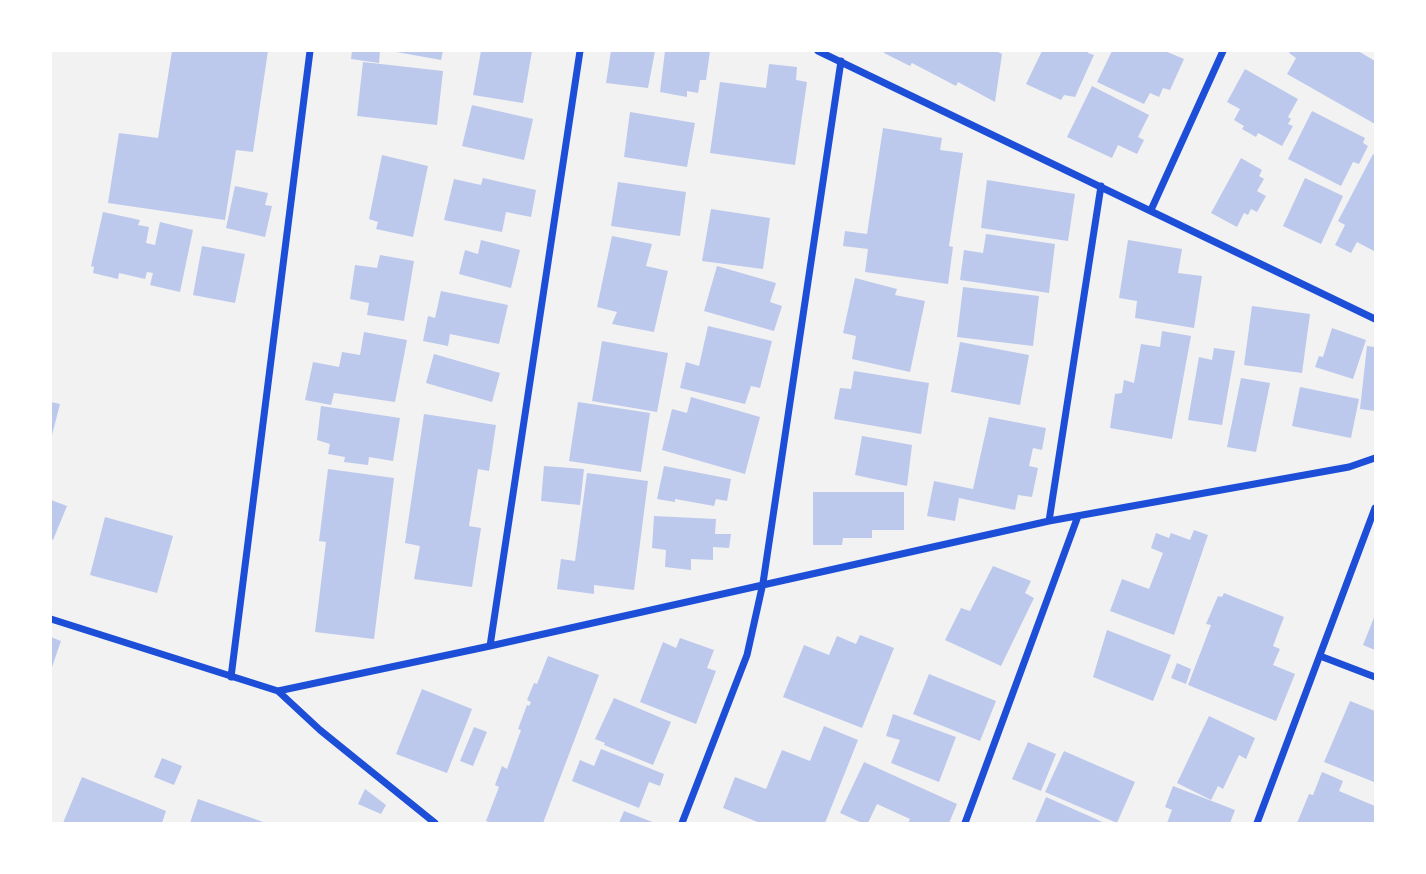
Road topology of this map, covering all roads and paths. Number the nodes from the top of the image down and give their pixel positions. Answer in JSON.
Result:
{"nodes":[{"id":1,"x":310,"y":51,"type":"edge"},
{"id":2,"x":580,"y":51,"type":"edge"},
{"id":3,"x":818,"y":51,"type":"edge"},
{"id":4,"x":1223,"y":51,"type":"edge"},
{"id":5,"x":841,"y":61,"type":"junction"},
{"id":6,"x":1101,"y":186,"type":"junction"},
{"id":7,"x":1151,"y":210,"type":"junction"},
{"id":8,"x":1375,"y":319,"type":"edge"},
{"id":9,"x":1375,"y":458,"type":"edge"},
{"id":10,"x":1375,"y":508,"type":"edge"},
{"id":11,"x":1078,"y":516,"type":"junction"},
{"id":12,"x":1048,"y":521,"type":"junction"},
{"id":13,"x":763,"y":583,"type":"junction"},
{"id":14,"x":51,"y":619,"type":"edge"},
{"id":15,"x":490,"y":646,"type":"junction"},
{"id":16,"x":1320,"y":656,"type":"junction"},
{"id":17,"x":230,"y":677,"type":"junction"},
{"id":18,"x":1375,"y":677,"type":"edge"},
{"id":19,"x":278,"y":691,"type":"junction"},
{"id":20,"x":435,"y":823,"type":"edge"},
{"id":21,"x":682,"y":823,"type":"edge"},
{"id":22,"x":964,"y":823,"type":"edge"},
{"id":23,"x":1257,"y":823,"type":"edge"}],
"edges":[{"from":1,"to":17,"type":"street"},
{"from":2,"to":15,"type":"street"},
{"from":3,"to":5,"type":"street"},
{"from":4,"to":7,"type":"street"},
{"from":5,"to":6,"type":"street"},
{"from":5,"to":13,"type":"street"},
{"from":6,"to":7,"type":"street"},
{"from":6,"to":12,"type":"street"},
{"from":7,"to":8,"type":"street"},
{"from":9,"to":11,"type":"street"},
{"from":10,"to":16,"type":"street"},
{"from":11,"to":12,"type":"street"},
{"from":11,"to":22,"type":"street"},
{"from":12,"to":13,"type":"street"},
{"from":13,"to":15,"type":"street"},
{"from":13,"to":21,"type":"street"},
{"from":14,"to":17,"type":"street"},
{"from":15,"to":19,"type":"street"},
{"from":16,"to":18,"type":"street"},
{"from":16,"to":23,"type":"street"},
{"from":17,"to":19,"type":"street"},
{"from":19,"to":20,"type":"street"}]}
